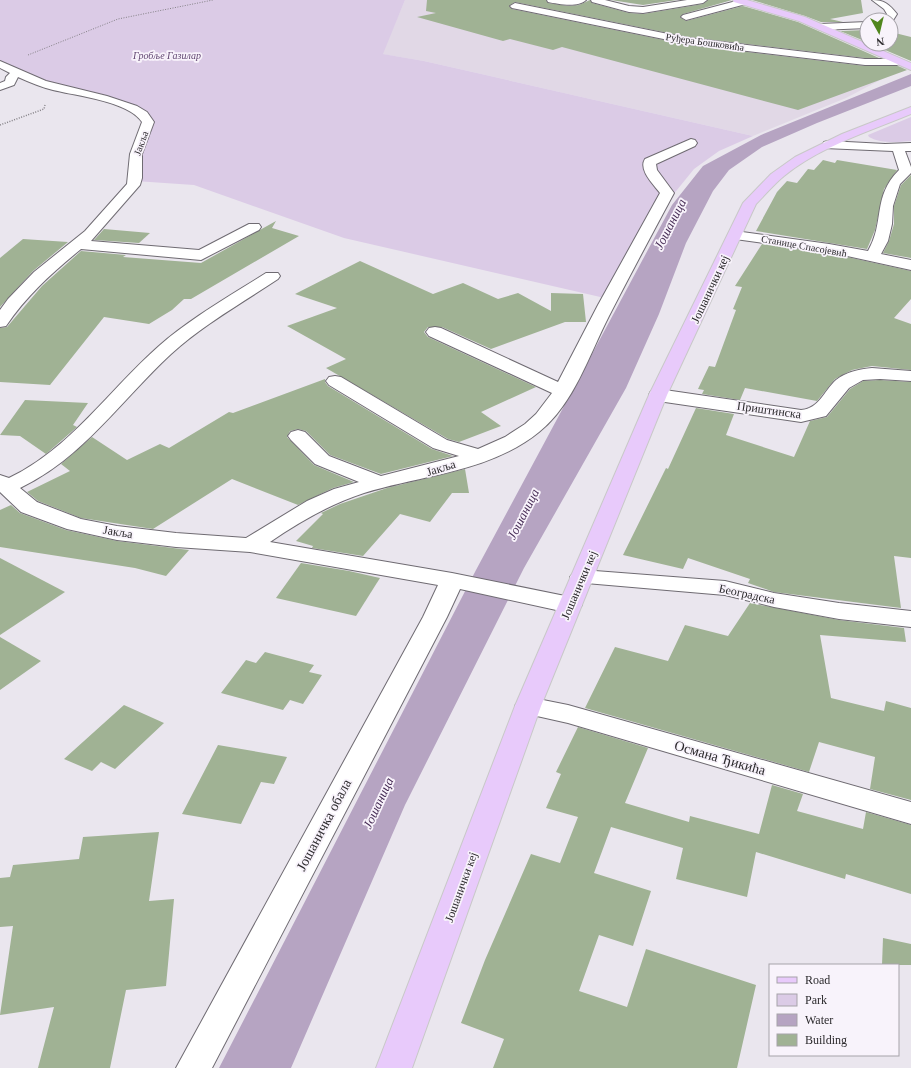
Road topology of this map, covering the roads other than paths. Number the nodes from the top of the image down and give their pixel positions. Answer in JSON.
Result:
{"nodes":[{"id":1,"x":551,"y":0,"type":"edge"},
{"id":2,"x":582,"y":0,"type":"edge"},
{"id":3,"x":595,"y":0,"type":"edge"},
{"id":4,"x":703,"y":0,"type":"edge"},
{"id":5,"x":876,"y":0,"type":"edge"},
{"id":6,"x":740,"y":1,"type":"edge"},
{"id":7,"x":515,"y":6,"type":"dead end"},
{"id":8,"x":891,"y":12,"type":"edge"},
{"id":9,"x":676,"y":20,"type":"dead end"},
{"id":10,"x":859,"y":25,"type":"edge"},
{"id":11,"x":820,"y":27,"type":"junction"},
{"id":12,"x":896,"y":62,"type":"junction"},
{"id":13,"x":0,"y":64,"type":"edge"},
{"id":14,"x":909,"y":66,"type":"edge"},
{"id":15,"x":17,"y":72,"type":"junction"},
{"id":16,"x":4,"y":86,"type":"edge"},
{"id":17,"x":911,"y":110,"type":"edge"},
{"id":18,"x":691,"y":143,"type":"dead end"},
{"id":19,"x":828,"y":145,"type":"junction"},
{"id":20,"x":904,"y":148,"type":"edge"},
{"id":21,"x":909,"y":171,"type":"edge"},
{"id":22,"x":254,"y":227,"type":"dead end"},
{"id":23,"x":735,"y":235,"type":"junction"},
{"id":24,"x":76,"y":244,"type":"junction"},
{"id":25,"x":872,"y":257,"type":"junction"},
{"id":26,"x":911,"y":265,"type":"edge"},
{"id":27,"x":272,"y":276,"type":"dead end"},
{"id":28,"x":0,"y":300,"type":"edge"},
{"id":29,"x":17,"y":300,"type":"junction"},
{"id":30,"x":0,"y":322,"type":"edge"},
{"id":31,"x":435,"y":332,"type":"dead end"},
{"id":32,"x":911,"y":376,"type":"edge"},
{"id":33,"x":335,"y":382,"type":"dead end"},
{"id":34,"x":562,"y":391,"type":"junction"},
{"id":35,"x":658,"y":395,"type":"junction"},
{"id":36,"x":298,"y":436,"type":"dead end"},
{"id":37,"x":479,"y":456,"type":"junction"},
{"id":38,"x":380,"y":483,"type":"junction"},
{"id":39,"x":3,"y":484,"type":"edge"},
{"id":40,"x":250,"y":545,"type":"junction"},
{"id":41,"x":582,"y":576,"type":"junction"},
{"id":42,"x":457,"y":581,"type":"junction"},
{"id":43,"x":570,"y":605,"type":"junction"},
{"id":44,"x":911,"y":619,"type":"edge"},
{"id":45,"x":528,"y":706,"type":"junction"},
{"id":46,"x":911,"y":813,"type":"edge"},
{"id":47,"x":194,"y":1068,"type":"edge"},
{"id":48,"x":394,"y":1068,"type":"edge"}],
"edges":[{"from":1,"to":2,"type":"street"},
{"from":3,"to":4,"type":"street"},
{"from":5,"to":8,"type":"street"},
{"from":6,"to":9,"type":"street","name":"Руђера Бошковића"},
{"from":6,"to":11,"type":"main road","name":"Руђера Бошковића"},
{"from":7,"to":12,"type":"street","name":"Руђера Бошковића"},
{"from":10,"to":11,"type":"street","name":"Руђера Бошковића"},
{"from":11,"to":12,"type":"main road","name":"Руђера Бошковића"},
{"from":12,"to":14,"type":"main road","name":"Руђера Бошковића"},
{"from":13,"to":15,"type":"street"},
{"from":15,"to":16,"type":"street"},
{"from":15,"to":24,"type":"street","name":"Јакља"},
{"from":17,"to":19,"type":"main road","name":"Јошанички кеј"},
{"from":18,"to":34,"type":"street","name":"Јакља"},
{"from":19,"to":20,"type":"street"},
{"from":19,"to":23,"type":"main road","name":"Јошанички кеј"},
{"from":20,"to":21,"type":"street"},
{"from":21,"to":25,"type":"street"},
{"from":22,"to":24,"type":"street"},
{"from":23,"to":25,"type":"street","name":"Станице Спасојевић"},
{"from":23,"to":35,"type":"main road","name":"Јошанички кеј"},
{"from":24,"to":29,"type":"street","name":"Јакља"},
{"from":25,"to":26,"type":"street","name":"Станице Спасојевић"},
{"from":27,"to":39,"type":"street"},
{"from":28,"to":29,"type":"street"},
{"from":29,"to":30,"type":"street","name":"Јакља"},
{"from":31,"to":34,"type":"street"},
{"from":32,"to":35,"type":"street","name":"Приштинска"},
{"from":33,"to":37,"type":"street","name":"Јакља"},
{"from":34,"to":37,"type":"street","name":"Јакља"},
{"from":35,"to":41,"type":"main road","name":"Јошанички кеј"},
{"from":36,"to":38,"type":"street"},
{"from":37,"to":38,"type":"street","name":"Јакља"},
{"from":38,"to":40,"type":"street","name":"Јакља"},
{"from":39,"to":40,"type":"street","name":"Јакља"},
{"from":40,"to":42,"type":"street","name":"Јакља"},
{"from":41,"to":43,"type":"main road","name":"Јошанички кеј"},
{"from":41,"to":44,"type":"street","name":"Београдска"},
{"from":42,"to":43,"type":"street","name":"Јакља"},
{"from":42,"to":47,"type":"street","name":"Јошаничка обала"},
{"from":43,"to":45,"type":"main road","name":"Јошанички кеј"},
{"from":45,"to":46,"type":"street","name":"Османа Ђикића"},
{"from":45,"to":48,"type":"main road","name":"Јошанички кеј"}]}
